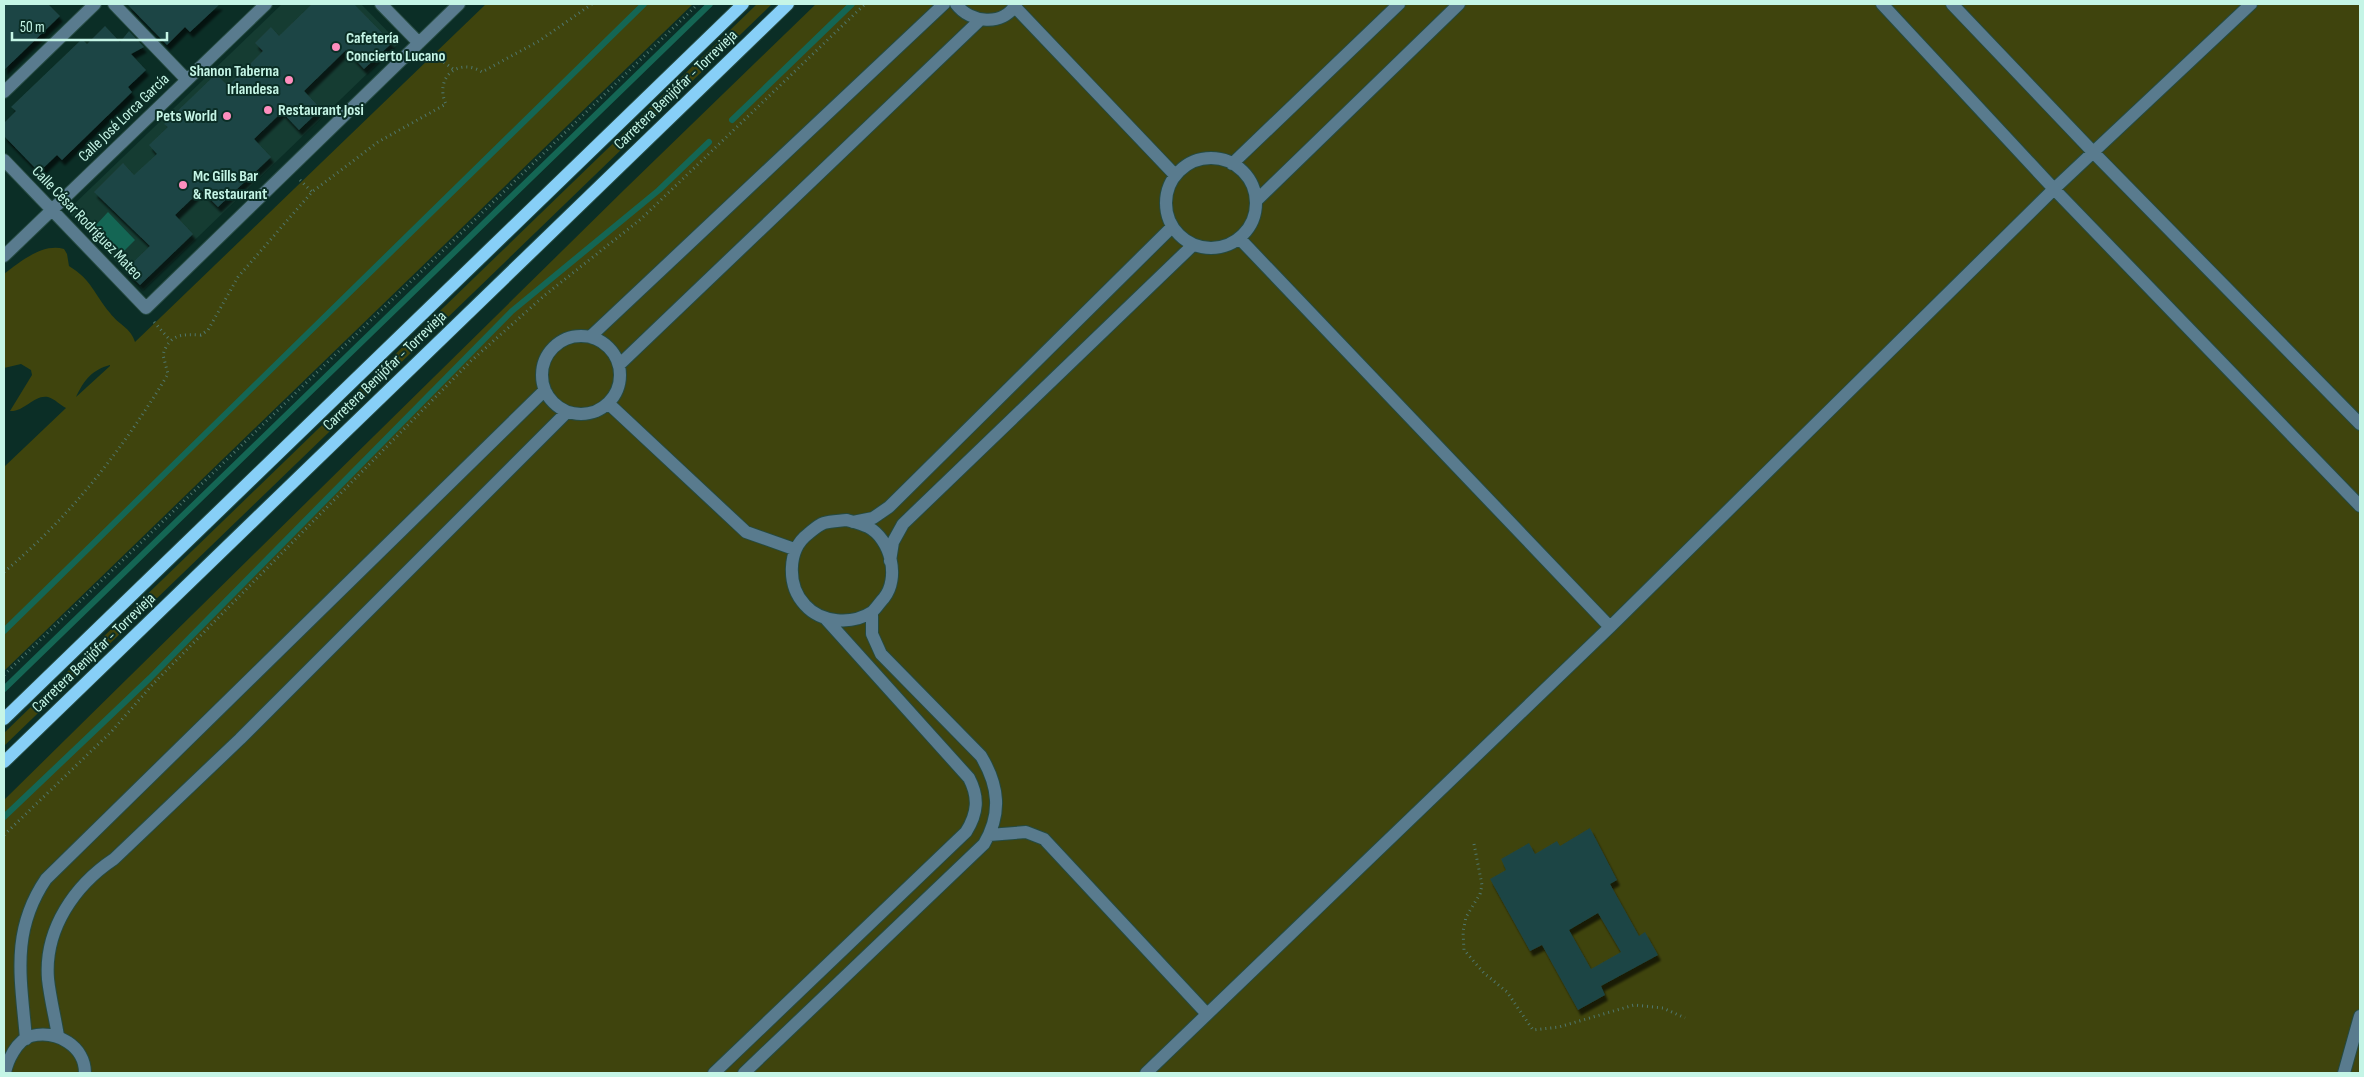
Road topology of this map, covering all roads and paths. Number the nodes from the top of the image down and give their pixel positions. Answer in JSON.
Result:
{"nodes":[{"id":1,"x":95,"y":4,"type":"edge"},
{"id":2,"x":114,"y":4,"type":"edge"},
{"id":3,"x":266,"y":4,"type":"edge"},
{"id":4,"x":381,"y":4,"type":"edge"},
{"id":5,"x":460,"y":4,"type":"edge"},
{"id":6,"x":592,"y":4,"type":"edge"},
{"id":7,"x":698,"y":4,"type":"edge"},
{"id":8,"x":742,"y":4,"type":"edge"},
{"id":9,"x":788,"y":4,"type":"edge"},
{"id":10,"x":865,"y":4,"type":"edge"},
{"id":11,"x":944,"y":4,"type":"edge"},
{"id":12,"x":956,"y":4,"type":"edge"},
{"id":13,"x":1399,"y":4,"type":"edge"},
{"id":14,"x":1459,"y":4,"type":"edge"},
{"id":15,"x":1882,"y":4,"type":"edge"},
{"id":16,"x":1952,"y":4,"type":"edge"},
{"id":17,"x":2251,"y":4,"type":"edge"},
{"id":18,"x":1015,"y":5,"type":"edge"},
{"id":19,"x":980,"y":20,"type":"junction"},
{"id":20,"x":419,"y":43,"type":"junction"},
{"id":21,"x":453,"y":69,"type":"junction"},
{"id":22,"x":187,"y":80,"type":"junction"},
{"id":23,"x":4,"y":92,"type":"edge"},
{"id":24,"x":2093,"y":152,"type":"junction"},
{"id":25,"x":4,"y":160,"type":"edge"},
{"id":26,"x":1232,"y":164,"type":"junction"},
{"id":27,"x":1175,"y":175,"type":"junction"},
{"id":28,"x":2054,"y":189,"type":"junction"},
{"id":29,"x":1256,"y":201,"type":"junction"},
{"id":30,"x":52,"y":210,"type":"junction"},
{"id":31,"x":1172,"y":227,"type":"junction"},
{"id":32,"x":1239,"y":238,"type":"junction"},
{"id":33,"x":1193,"y":245,"type":"junction"},
{"id":34,"x":4,"y":256,"type":"edge"},
{"id":35,"x":146,"y":308,"type":"junction"},
{"id":36,"x":590,"y":336,"type":"junction"},
{"id":37,"x":170,"y":340,"type":"junction"},
{"id":38,"x":620,"y":365,"type":"junction"},
{"id":39,"x":545,"y":390,"type":"junction"},
{"id":40,"x":609,"y":404,"type":"junction"},
{"id":41,"x":567,"y":412,"type":"junction"},
{"id":42,"x":2360,"y":424,"type":"edge"},
{"id":43,"x":2360,"y":506,"type":"edge"},
{"id":44,"x":853,"y":522,"type":"junction"},
{"id":45,"x":794,"y":548,"type":"junction"},
{"id":46,"x":890,"y":561,"type":"junction"},
{"id":47,"x":4,"y":572,"type":"edge"},
{"id":48,"x":872,"y":612,"type":"junction"},
{"id":49,"x":825,"y":618,"type":"junction"},
{"id":50,"x":1610,"y":627,"type":"junction"},
{"id":51,"x":4,"y":675,"type":"edge"},
{"id":52,"x":4,"y":720,"type":"edge"},
{"id":53,"x":4,"y":762,"type":"edge"},
{"id":54,"x":4,"y":835,"type":"edge"},
{"id":55,"x":989,"y":835,"type":"junction"},
{"id":56,"x":1474,"y":844,"type":"dead end"},
{"id":57,"x":1208,"y":1014,"type":"junction"},
{"id":58,"x":2360,"y":1016,"type":"edge"},
{"id":59,"x":1685,"y":1018,"type":"dead end"},
{"id":60,"x":58,"y":1036,"type":"junction"},
{"id":61,"x":26,"y":1039,"type":"junction"},
{"id":62,"x":5,"y":1073,"type":"edge"},
{"id":63,"x":85,"y":1073,"type":"edge"},
{"id":64,"x":714,"y":1073,"type":"edge"},
{"id":65,"x":744,"y":1073,"type":"edge"},
{"id":66,"x":1146,"y":1073,"type":"edge"},
{"id":67,"x":2344,"y":1073,"type":"edge"}],
"edges":[{"from":1,"to":23,"type":"street"},
{"from":2,"to":22,"type":"street"},
{"from":3,"to":22,"type":"street","name":"Calle José Lorca García"},
{"from":4,"to":20,"type":"street"},
{"from":5,"to":20,"type":"street"},
{"from":6,"to":21,"type":"path"},
{"from":7,"to":51,"type":"path"},
{"from":8,"to":52,"type":"main road","name":"Carretera Benijófar - Torrevieja"},
{"from":9,"to":53,"type":"main road","name":"Carretera Benijófar - Torrevieja"},
{"from":10,"to":54,"type":"path"},
{"from":11,"to":36,"type":"street"},
{"from":12,"to":19,"type":"street"},
{"from":13,"to":26,"type":"street"},
{"from":14,"to":29,"type":"street"},
{"from":15,"to":28,"type":"street"},
{"from":16,"to":24,"type":"street"},
{"from":17,"to":24,"type":"street"},
{"from":18,"to":19,"type":"street"},
{"from":18,"to":27,"type":"street"},
{"from":19,"to":38,"type":"street"},
{"from":20,"to":21,"type":"path"},
{"from":20,"to":35,"type":"street"},
{"from":21,"to":37,"type":"path"},
{"from":22,"to":30,"type":"street","name":"Calle José Lorca García"},
{"from":24,"to":28,"type":"street"},
{"from":24,"to":42,"type":"street"},
{"from":25,"to":30,"type":"street","name":"Calle César Rodríguez Mateo"},
{"from":26,"to":27,"type":"street"},
{"from":26,"to":29,"type":"street"},
{"from":27,"to":31,"type":"street"},
{"from":28,"to":43,"type":"street"},
{"from":28,"to":50,"type":"street"},
{"from":29,"to":32,"type":"street"},
{"from":30,"to":34,"type":"street","name":"Calle José Lorca García"},
{"from":30,"to":35,"type":"street","name":"Calle César Rodríguez Mateo"},
{"from":31,"to":33,"type":"street"},
{"from":31,"to":44,"type":"street"},
{"from":32,"to":33,"type":"street"},
{"from":32,"to":50,"type":"street"},
{"from":33,"to":46,"type":"street"},
{"from":35,"to":37,"type":"path"},
{"from":36,"to":38,"type":"street"},
{"from":36,"to":39,"type":"street"},
{"from":37,"to":47,"type":"path"},
{"from":38,"to":40,"type":"street"},
{"from":39,"to":41,"type":"street"},
{"from":39,"to":61,"type":"street"},
{"from":40,"to":41,"type":"street"},
{"from":40,"to":45,"type":"street"},
{"from":41,"to":60,"type":"street"},
{"from":44,"to":45,"type":"street"},
{"from":44,"to":46,"type":"street"},
{"from":45,"to":49,"type":"street"},
{"from":46,"to":48,"type":"street"},
{"from":48,"to":49,"type":"street"},
{"from":48,"to":55,"type":"street"},
{"from":49,"to":64,"type":"street"},
{"from":50,"to":57,"type":"street"},
{"from":55,"to":57,"type":"street"},
{"from":55,"to":65,"type":"street"},
{"from":56,"to":59,"type":"path"},
{"from":57,"to":66,"type":"street"},
{"from":58,"to":67,"type":"street"},
{"from":60,"to":61,"type":"street"},
{"from":60,"to":63,"type":"street"},
{"from":61,"to":62,"type":"street"}]}
